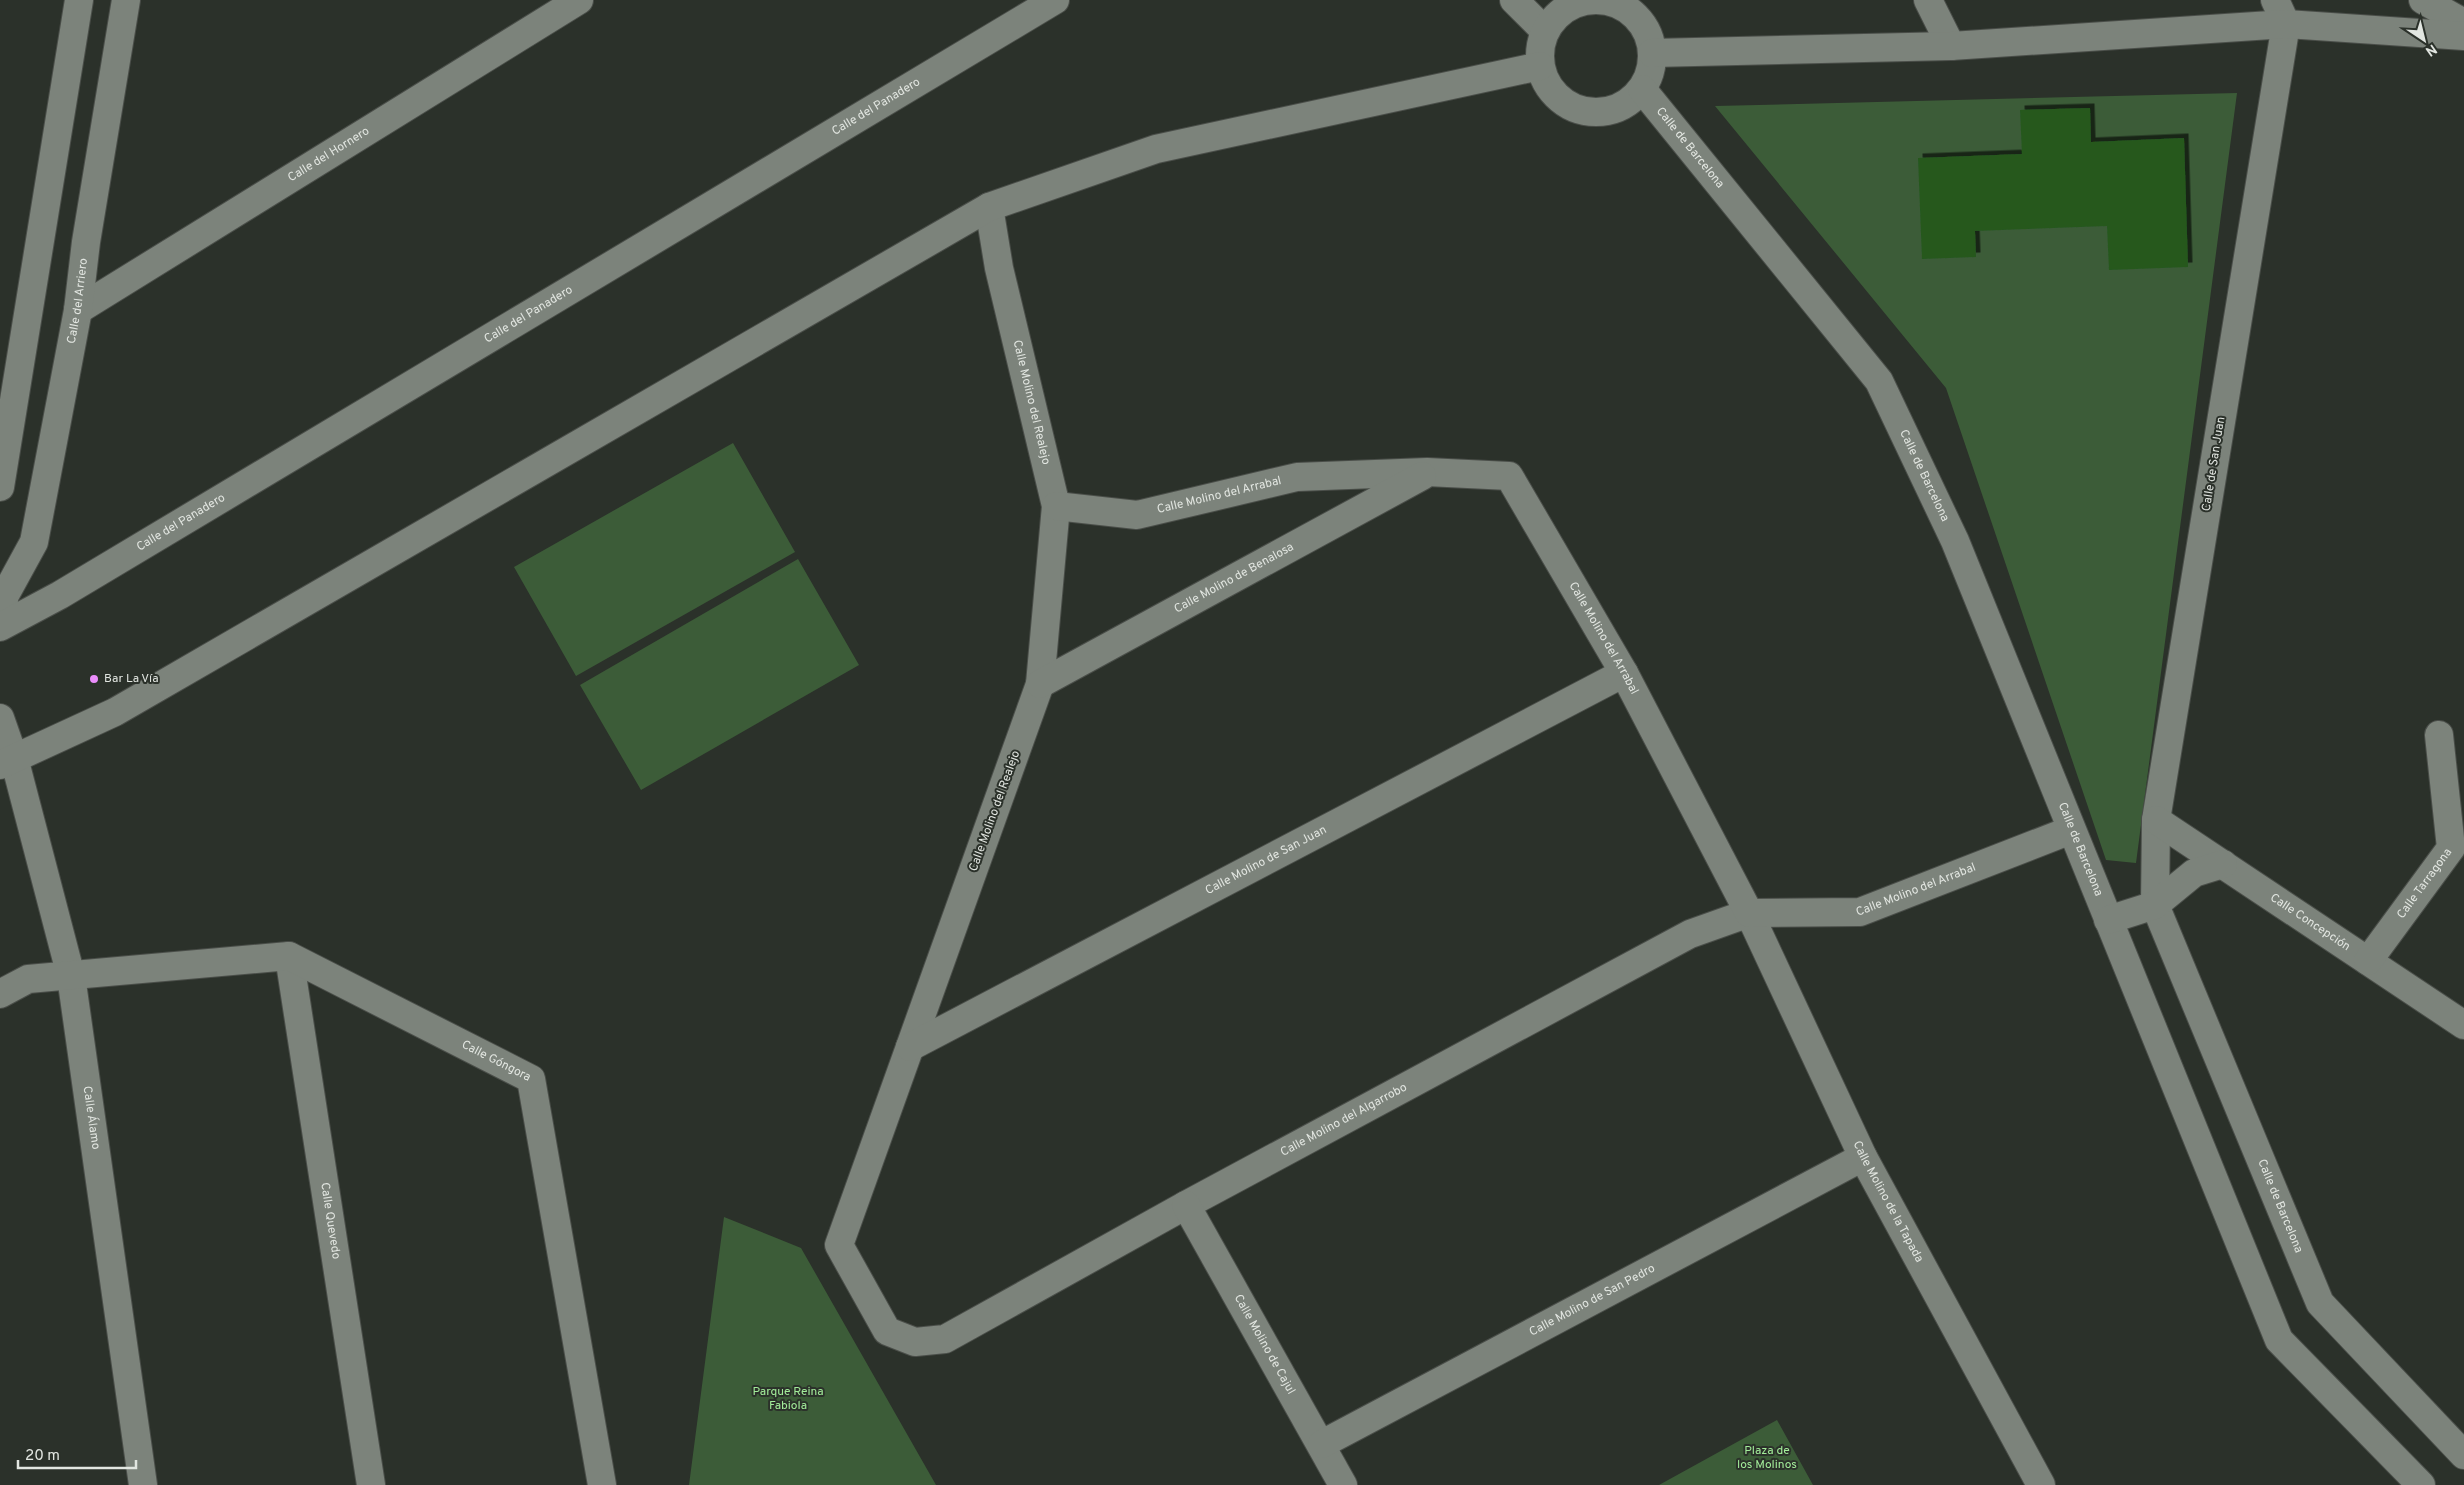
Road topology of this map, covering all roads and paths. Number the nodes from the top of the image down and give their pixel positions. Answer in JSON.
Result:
{"nodes":[{"id":1,"x":79,"y":0,"type":"edge"},
{"id":2,"x":579,"y":0,"type":"edge"},
{"id":3,"x":1055,"y":0,"type":"edge"},
{"id":4,"x":1514,"y":0,"type":"edge"},
{"id":5,"x":1928,"y":0,"type":"edge"},
{"id":6,"x":2423,"y":0,"type":"edge"},
{"id":7,"x":128,"y":2,"type":"edge"},
{"id":8,"x":1579,"y":2,"type":"edge"},
{"id":9,"x":2280,"y":12,"type":"edge"},
{"id":10,"x":2464,"y":23,"type":"edge"},
{"id":11,"x":1545,"y":31,"type":"junction"},
{"id":12,"x":2464,"y":36,"type":"edge"},
{"id":13,"x":1951,"y":46,"type":"junction"},
{"id":14,"x":1652,"y":53,"type":"junction"},
{"id":15,"x":1540,"y":66,"type":"junction"},
{"id":16,"x":1642,"y":89,"type":"junction"},
{"id":17,"x":989,"y":207,"type":"junction"},
{"id":18,"x":78,"y":310,"type":"junction"},
{"id":19,"x":1427,"y":472,"type":"junction"},
{"id":20,"x":0,"y":487,"type":"edge"},
{"id":21,"x":1056,"y":506,"type":"junction"},
{"id":22,"x":2,"y":595,"type":"edge"},
{"id":23,"x":0,"y":627,"type":"edge"},
{"id":24,"x":1624,"y":673,"type":"junction"},
{"id":25,"x":1040,"y":684,"type":"junction"},
{"id":26,"x":0,"y":718,"type":"edge"},
{"id":27,"x":2439,"y":735,"type":"dead end"},
{"id":28,"x":7,"y":762,"type":"edge"},
{"id":29,"x":2156,"y":820,"type":"junction"},
{"id":30,"x":2071,"y":830,"type":"junction"},
{"id":31,"x":2223,"y":864,"type":"junction"},
{"id":32,"x":2155,"y":905,"type":"junction"},
{"id":33,"x":1750,"y":913,"type":"junction"},
{"id":34,"x":2108,"y":920,"type":"junction"},
{"id":35,"x":289,"y":956,"type":"junction"},
{"id":36,"x":2368,"y":961,"type":"junction"},
{"id":37,"x":71,"y":976,"type":"junction"},
{"id":38,"x":0,"y":994,"type":"edge"},
{"id":39,"x":2464,"y":1025,"type":"edge"},
{"id":40,"x":910,"y":1047,"type":"junction"},
{"id":41,"x":1863,"y":1157,"type":"junction"},
{"id":42,"x":1186,"y":1205,"type":"junction"},
{"id":43,"x":945,"y":1339,"type":"joint"},
{"id":44,"x":1322,"y":1444,"type":"junction"},
{"id":45,"x":2464,"y":1456,"type":"edge"},
{"id":46,"x":143,"y":1485,"type":"edge"},
{"id":47,"x":370,"y":1485,"type":"edge"},
{"id":48,"x":602,"y":1485,"type":"edge"},
{"id":49,"x":1343,"y":1485,"type":"edge"},
{"id":50,"x":2041,"y":1485,"type":"edge"},
{"id":51,"x":2422,"y":1485,"type":"edge"}],
"edges":[{"from":1,"to":20,"type":"street"},
{"from":2,"to":18,"type":"street","name":"Calle del Hornero"},
{"from":3,"to":23,"type":"street","name":"Calle del Panadero"},
{"from":4,"to":11,"type":"street"},
{"from":5,"to":13,"type":"street"},
{"from":6,"to":10,"type":"street"},
{"from":7,"to":18,"type":"street","name":"Calle del Arriero"},
{"from":8,"to":11,"type":"street"},
{"from":8,"to":14,"type":"street"},
{"from":9,"to":12,"type":"street"},
{"from":9,"to":13,"type":"street"},
{"from":9,"to":29,"type":"street","name":"Calle de San Juan"},
{"from":11,"to":15,"type":"street"},
{"from":13,"to":14,"type":"street"},
{"from":14,"to":16,"type":"street"},
{"from":15,"to":16,"type":"street"},
{"from":15,"to":17,"type":"street"},
{"from":16,"to":30,"type":"street","name":"Calle de Barcelona"},
{"from":17,"to":21,"type":"street","name":"Calle Molino del Realejo"},
{"from":17,"to":28,"type":"street"},
{"from":18,"to":22,"type":"street","name":"Calle del Arriero"},
{"from":19,"to":21,"type":"street","name":"Calle Molino del Arrabal"},
{"from":19,"to":24,"type":"street","name":"Calle Molino del Arrabal"},
{"from":19,"to":25,"type":"street","name":"Calle Molino de Benalosa"},
{"from":21,"to":25,"type":"street","name":"Calle Molino del Realejo"},
{"from":24,"to":33,"type":"street","name":"Calle Molino del Arrabal"},
{"from":24,"to":40,"type":"street","name":"Calle Molino de San Juan"},
{"from":25,"to":40,"type":"street","name":"Calle Molino del Realejo"},
{"from":26,"to":28,"type":"street"},
{"from":27,"to":36,"type":"street","name":"Calle Tarragona"},
{"from":28,"to":37,"type":"street","name":"Calle Álamo"},
{"from":29,"to":31,"type":"street","name":"Calle Concepción"},
{"from":29,"to":32,"type":"street","name":"Calle de San Juan"},
{"from":30,"to":33,"type":"street","name":"Calle Molino del Arrabal"},
{"from":30,"to":34,"type":"street","name":"Calle de Barcelona"},
{"from":31,"to":32,"type":"street"},
{"from":31,"to":36,"type":"street","name":"Calle Concepción"},
{"from":32,"to":34,"type":"street"},
{"from":32,"to":45,"type":"street","name":"Calle de Barcelona"},
{"from":33,"to":41,"type":"street","name":"Calle Molino de la Tapada"},
{"from":33,"to":42,"type":"street","name":"Calle Molino del Algarrobo"},
{"from":34,"to":51,"type":"street","name":"Calle de Barcelona"},
{"from":35,"to":37,"type":"street"},
{"from":35,"to":47,"type":"street","name":"Calle Quevedo"},
{"from":35,"to":48,"type":"street","name":"Calle Góngora"},
{"from":36,"to":39,"type":"street","name":"Calle Concepción"},
{"from":37,"to":38,"type":"street"},
{"from":37,"to":46,"type":"street","name":"Calle Álamo"},
{"from":40,"to":43,"type":"street","name":"Calle Molino del Realejo"},
{"from":41,"to":44,"type":"street","name":"Calle Molino de San Pedro"},
{"from":41,"to":50,"type":"street","name":"Calle Molino de la Tapada"},
{"from":42,"to":43,"type":"street","name":"Calle Molino del Algarrobo"},
{"from":42,"to":44,"type":"street","name":"Calle Molino de Cajul"},
{"from":44,"to":49,"type":"street","name":"Calle Molino de Cajul"}]}
